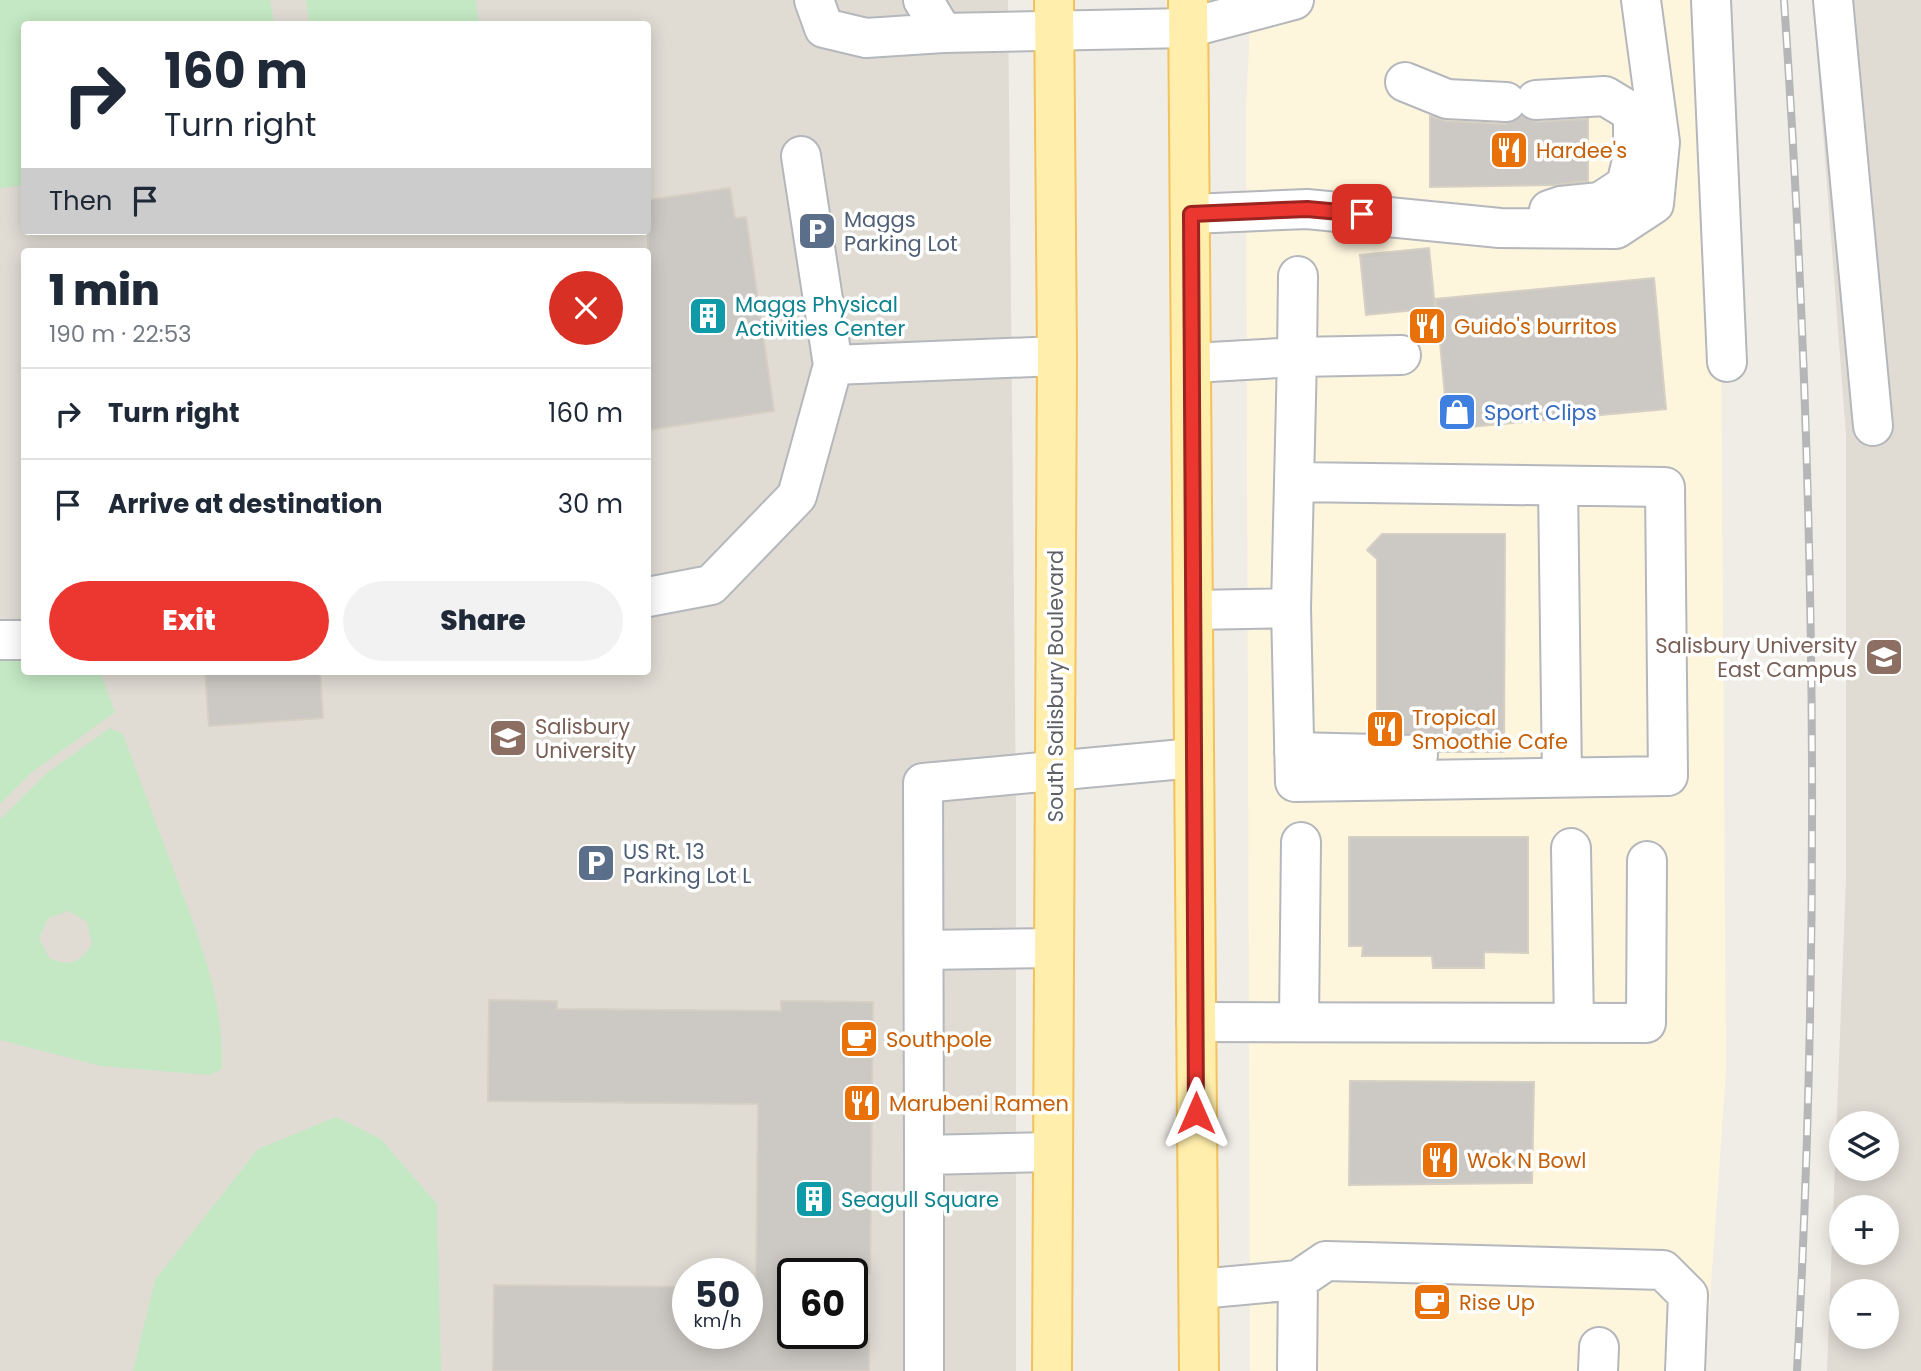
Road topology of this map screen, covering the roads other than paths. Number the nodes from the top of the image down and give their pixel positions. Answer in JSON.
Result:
{"nodes":[{"id":1,"x":814,"y":0,"type":"edge"},
{"id":2,"x":923,"y":0,"type":"edge"},
{"id":3,"x":1294,"y":0,"type":"edge"},
{"id":4,"x":1640,"y":0,"type":"edge"},
{"id":5,"x":1711,"y":0,"type":"edge"},
{"id":6,"x":1833,"y":0,"type":"edge"},
{"id":7,"x":1188,"y":14,"type":"edge"},
{"id":8,"x":1054,"y":15,"type":"edge"},
{"id":9,"x":943,"y":33,"type":"junction"},
{"id":10,"x":1405,"y":82,"type":"dead end"},
{"id":11,"x":801,"y":156,"type":"dead end"},
{"id":12,"x":1191,"y":214,"type":"junction"},
{"id":13,"x":1500,"y":228,"type":"junction"},
{"id":14,"x":1298,"y":276,"type":"dead end"},
{"id":15,"x":1401,"y":355,"type":"dead end"},
{"id":16,"x":1056,"y":356,"type":"junction"},
{"id":17,"x":1297,"y":357,"type":"junction"},
{"id":18,"x":1727,"y":362,"type":"dead end"},
{"id":19,"x":1193,"y":363,"type":"junction"},
{"id":20,"x":833,"y":365,"type":"junction"},
{"id":21,"x":1873,"y":426,"type":"dead end"},
{"id":22,"x":1294,"y":482,"type":"junction"},
{"id":23,"x":1558,"y":486,"type":"junction"},
{"id":24,"x":651,"y":596,"type":"edge"},
{"id":25,"x":1291,"y":608,"type":"junction"},
{"id":26,"x":1193,"y":610,"type":"junction"},
{"id":27,"x":0,"y":640,"type":"edge"},
{"id":28,"x":21,"y":640,"type":"edge"},
{"id":29,"x":1194,"y":758,"type":"junction"},
{"id":30,"x":1562,"y":767,"type":"junction"},
{"id":31,"x":1054,"y":771,"type":"junction"},
{"id":32,"x":1301,"y":842,"type":"dead end"},
{"id":33,"x":1571,"y":848,"type":"dead end"},
{"id":34,"x":1647,"y":861,"type":"dead end"},
{"id":35,"x":1052,"y":948,"type":"junction"},
{"id":36,"x":925,"y":950,"type":"junction"},
{"id":37,"x":1299,"y":1020,"type":"junction"},
{"id":38,"x":1196,"y":1022,"type":"junction"},
{"id":39,"x":1574,"y":1023,"type":"junction"},
{"id":40,"x":1051,"y":1152,"type":"junction"},
{"id":41,"x":925,"y":1155,"type":"junction"},
{"id":42,"x":1298,"y":1280,"type":"junction"},
{"id":43,"x":1199,"y":1289,"type":"junction"},
{"id":44,"x":924,"y":1371,"type":"edge"},
{"id":45,"x":1052,"y":1371,"type":"edge"},
{"id":46,"x":1199,"y":1371,"type":"edge"},
{"id":47,"x":1297,"y":1371,"type":"edge"},
{"id":48,"x":1685,"y":1371,"type":"edge"}],
"edges":[{"from":1,"to":9,"type":"street"},
{"from":2,"to":9,"type":"street"},
{"from":3,"to":7,"type":"street"},
{"from":4,"to":13,"type":"street"},
{"from":5,"to":18,"type":"street"},
{"from":6,"to":21,"type":"street"},
{"from":7,"to":8,"type":"street"},
{"from":7,"to":12,"type":"main road"},
{"from":8,"to":9,"type":"street"},
{"from":8,"to":16,"type":"main road","name":"South Salisbury Boulevard"},
{"from":10,"to":13,"type":"street"},
{"from":11,"to":20,"type":"street"},
{"from":12,"to":13,"type":"street"},
{"from":12,"to":19,"type":"main road"},
{"from":14,"to":17,"type":"street"},
{"from":15,"to":17,"type":"street"},
{"from":16,"to":20,"type":"street"},
{"from":16,"to":31,"type":"main road","name":"South Salisbury Boulevard"},
{"from":17,"to":19,"type":"street"},
{"from":17,"to":22,"type":"street"},
{"from":19,"to":26,"type":"main road"},
{"from":20,"to":24,"type":"street"},
{"from":22,"to":23,"type":"street"},
{"from":22,"to":25,"type":"street"},
{"from":23,"to":30,"type":"street"},
{"from":23,"to":30,"type":"street"},
{"from":25,"to":26,"type":"street"},
{"from":25,"to":30,"type":"street"},
{"from":26,"to":29,"type":"main road"},
{"from":27,"to":28,"type":"street"},
{"from":29,"to":31,"type":"street"},
{"from":29,"to":38,"type":"main road"},
{"from":31,"to":35,"type":"main road","name":"South Salisbury Boulevard"},
{"from":31,"to":36,"type":"street"},
{"from":32,"to":37,"type":"street"},
{"from":33,"to":39,"type":"street"},
{"from":34,"to":39,"type":"street"},
{"from":35,"to":36,"type":"street"},
{"from":35,"to":40,"type":"main road","name":"South Salisbury Boulevard"},
{"from":36,"to":41,"type":"street"},
{"from":37,"to":38,"type":"street"},
{"from":37,"to":39,"type":"street"},
{"from":38,"to":43,"type":"main road"},
{"from":40,"to":41,"type":"street"},
{"from":40,"to":45,"type":"main road","name":"South Salisbury Boulevard"},
{"from":41,"to":44,"type":"street"},
{"from":42,"to":43,"type":"street"},
{"from":42,"to":47,"type":"street"},
{"from":42,"to":48,"type":"street"},
{"from":43,"to":46,"type":"main road"}]}
